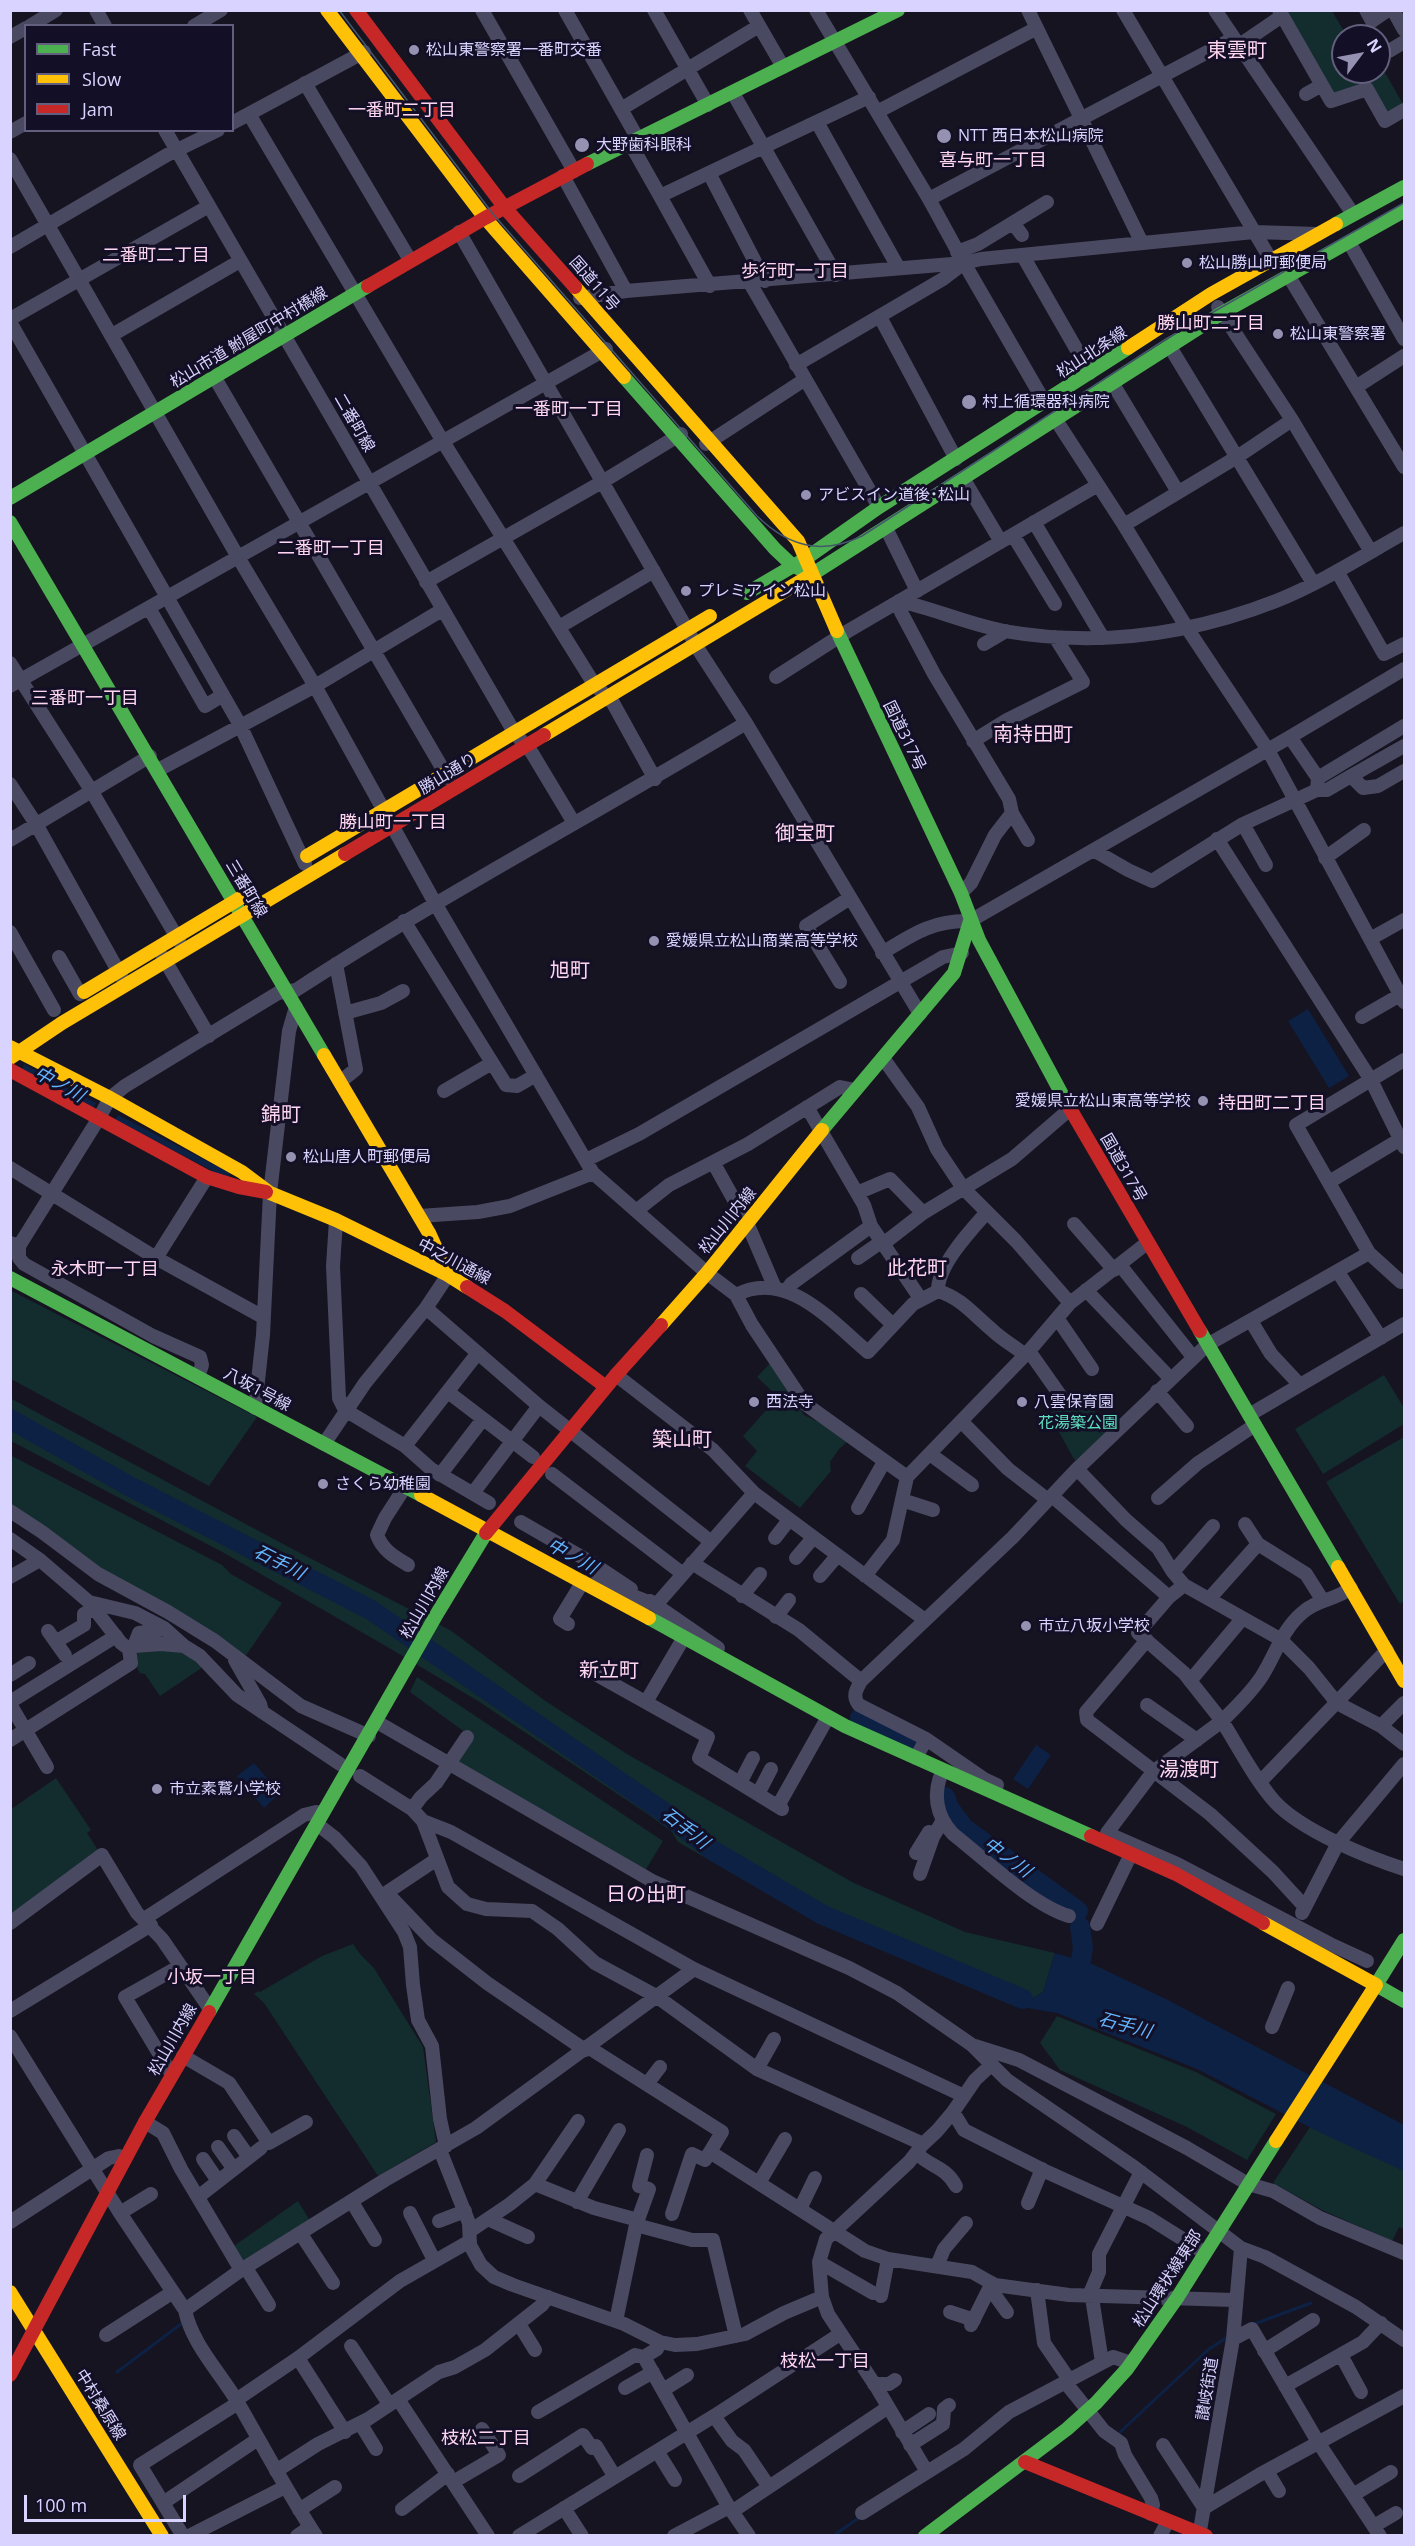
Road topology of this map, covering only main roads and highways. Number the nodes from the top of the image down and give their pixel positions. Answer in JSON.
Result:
{"nodes":[{"id":1,"x":327,"y":10,"type":"edge"},
{"id":2,"x":898,"y":10,"type":"edge"},
{"id":3,"x":358,"y":14,"type":"edge"},
{"id":4,"x":1404,"y":187,"type":"edge"},
{"id":5,"x":505,"y":208,"type":"junction"},
{"id":6,"x":1404,"y":211,"type":"edge"},
{"id":7,"x":485,"y":218,"type":"junction"},
{"id":8,"x":10,"y":498,"type":"edge"},
{"id":9,"x":10,"y":522,"type":"edge"},
{"id":10,"x":805,"y":559,"type":"junction"},
{"id":11,"x":792,"y":565,"type":"junction"},
{"id":12,"x":811,"y":574,"type":"junction"},
{"id":13,"x":738,"y":599,"type":"dead end"},
{"id":14,"x":718,"y":611,"type":"dead end"},
{"id":15,"x":297,"y":863,"type":"road end"},
{"id":16,"x":253,"y":890,"type":"dead end"},
{"id":17,"x":234,"y":902,"type":"junction"},
{"id":18,"x":242,"y":915,"type":"junction"},
{"id":19,"x":970,"y":921,"type":"junction"},
{"id":20,"x":62,"y":1004,"type":"road end"},
{"id":21,"x":13,"y":1052,"type":"edge"},
{"id":22,"x":11,"y":1070,"type":"edge"},
{"id":23,"x":270,"y":1193,"type":"junction"},
{"id":24,"x":448,"y":1275,"type":"junction"},
{"id":25,"x":10,"y":1278,"type":"edge"},
{"id":26,"x":606,"y":1387,"type":"junction"},
{"id":27,"x":488,"y":1530,"type":"junction"},
{"id":28,"x":1404,"y":1681,"type":"edge"},
{"id":29,"x":1404,"y":1940,"type":"edge"},
{"id":30,"x":1376,"y":1985,"type":"junction"},
{"id":31,"x":1404,"y":2001,"type":"edge"},
{"id":32,"x":10,"y":2292,"type":"edge"},
{"id":33,"x":33,"y":2329,"type":"junction"},
{"id":34,"x":10,"y":2375,"type":"edge"},
{"id":35,"x":1025,"y":2462,"type":"junction"},
{"id":36,"x":162,"y":2535,"type":"edge"},
{"id":37,"x":925,"y":2535,"type":"edge"},
{"id":38,"x":1202,"y":2535,"type":"edge"}],
"edges":[{"from":1,"to":7,"type":"main road"},
{"from":2,"to":5,"type":"main road","name":"松山市道 鮒屋町中村橋線"},
{"from":3,"to":5,"type":"main road","name":"国道11号"},
{"from":4,"to":10,"type":"main road","name":"松山北条線"},
{"from":5,"to":7,"type":"main road","name":"松山市道 鮒屋町中村橋線"},
{"from":5,"to":10,"type":"main road","name":"国道11号"},
{"from":6,"to":12,"type":"main road"},
{"from":7,"to":8,"type":"main road","name":"松山市道 鮒屋町中村橋線"},
{"from":7,"to":11,"type":"main road"},
{"from":9,"to":17,"type":"main road","name":"三番町線"},
{"from":10,"to":11,"type":"main road","name":"松山北条線"},
{"from":10,"to":12,"type":"main road","name":"国道11号"},
{"from":11,"to":12,"type":"main road"},
{"from":11,"to":13,"type":"main road"},
{"from":12,"to":18,"type":"main road","name":"勝山通り"},
{"from":12,"to":19,"type":"main road","name":"国道317号"},
{"from":14,"to":15,"type":"main road","name":"勝山通り"},
{"from":16,"to":17,"type":"main road"},
{"from":17,"to":18,"type":"main road","name":"三番町線"},
{"from":17,"to":20,"type":"main road"},
{"from":18,"to":21,"type":"main road","name":"勝山通り"},
{"from":18,"to":24,"type":"main road","name":"三番町線"},
{"from":19,"to":26,"type":"main road","name":"松山川内線"},
{"from":19,"to":28,"type":"main road","name":"国道317号"},
{"from":21,"to":23,"type":"main road","name":"中之川通線"},
{"from":22,"to":23,"type":"main road","name":"中之川通線"},
{"from":23,"to":24,"type":"main road","name":"中之川通線"},
{"from":24,"to":26,"type":"main road","name":"中之川通線"},
{"from":25,"to":27,"type":"main road","name":"八坂1号線"},
{"from":26,"to":27,"type":"main road","name":"松山川内線"},
{"from":27,"to":30,"type":"main road","name":"八坂1号線"},
{"from":27,"to":33,"type":"main road","name":"松山川内線"},
{"from":29,"to":30,"type":"main road"},
{"from":30,"to":31,"type":"main road"},
{"from":30,"to":35,"type":"main road","name":"松山環状線東部"},
{"from":32,"to":33,"type":"main road","name":"中村桑原線"},
{"from":33,"to":34,"type":"main road","name":"松山川内線"},
{"from":33,"to":36,"type":"main road","name":"中村桑原線"},
{"from":35,"to":37,"type":"main road","name":"松山環状線東部"},
{"from":35,"to":38,"type":"main road"}]}
